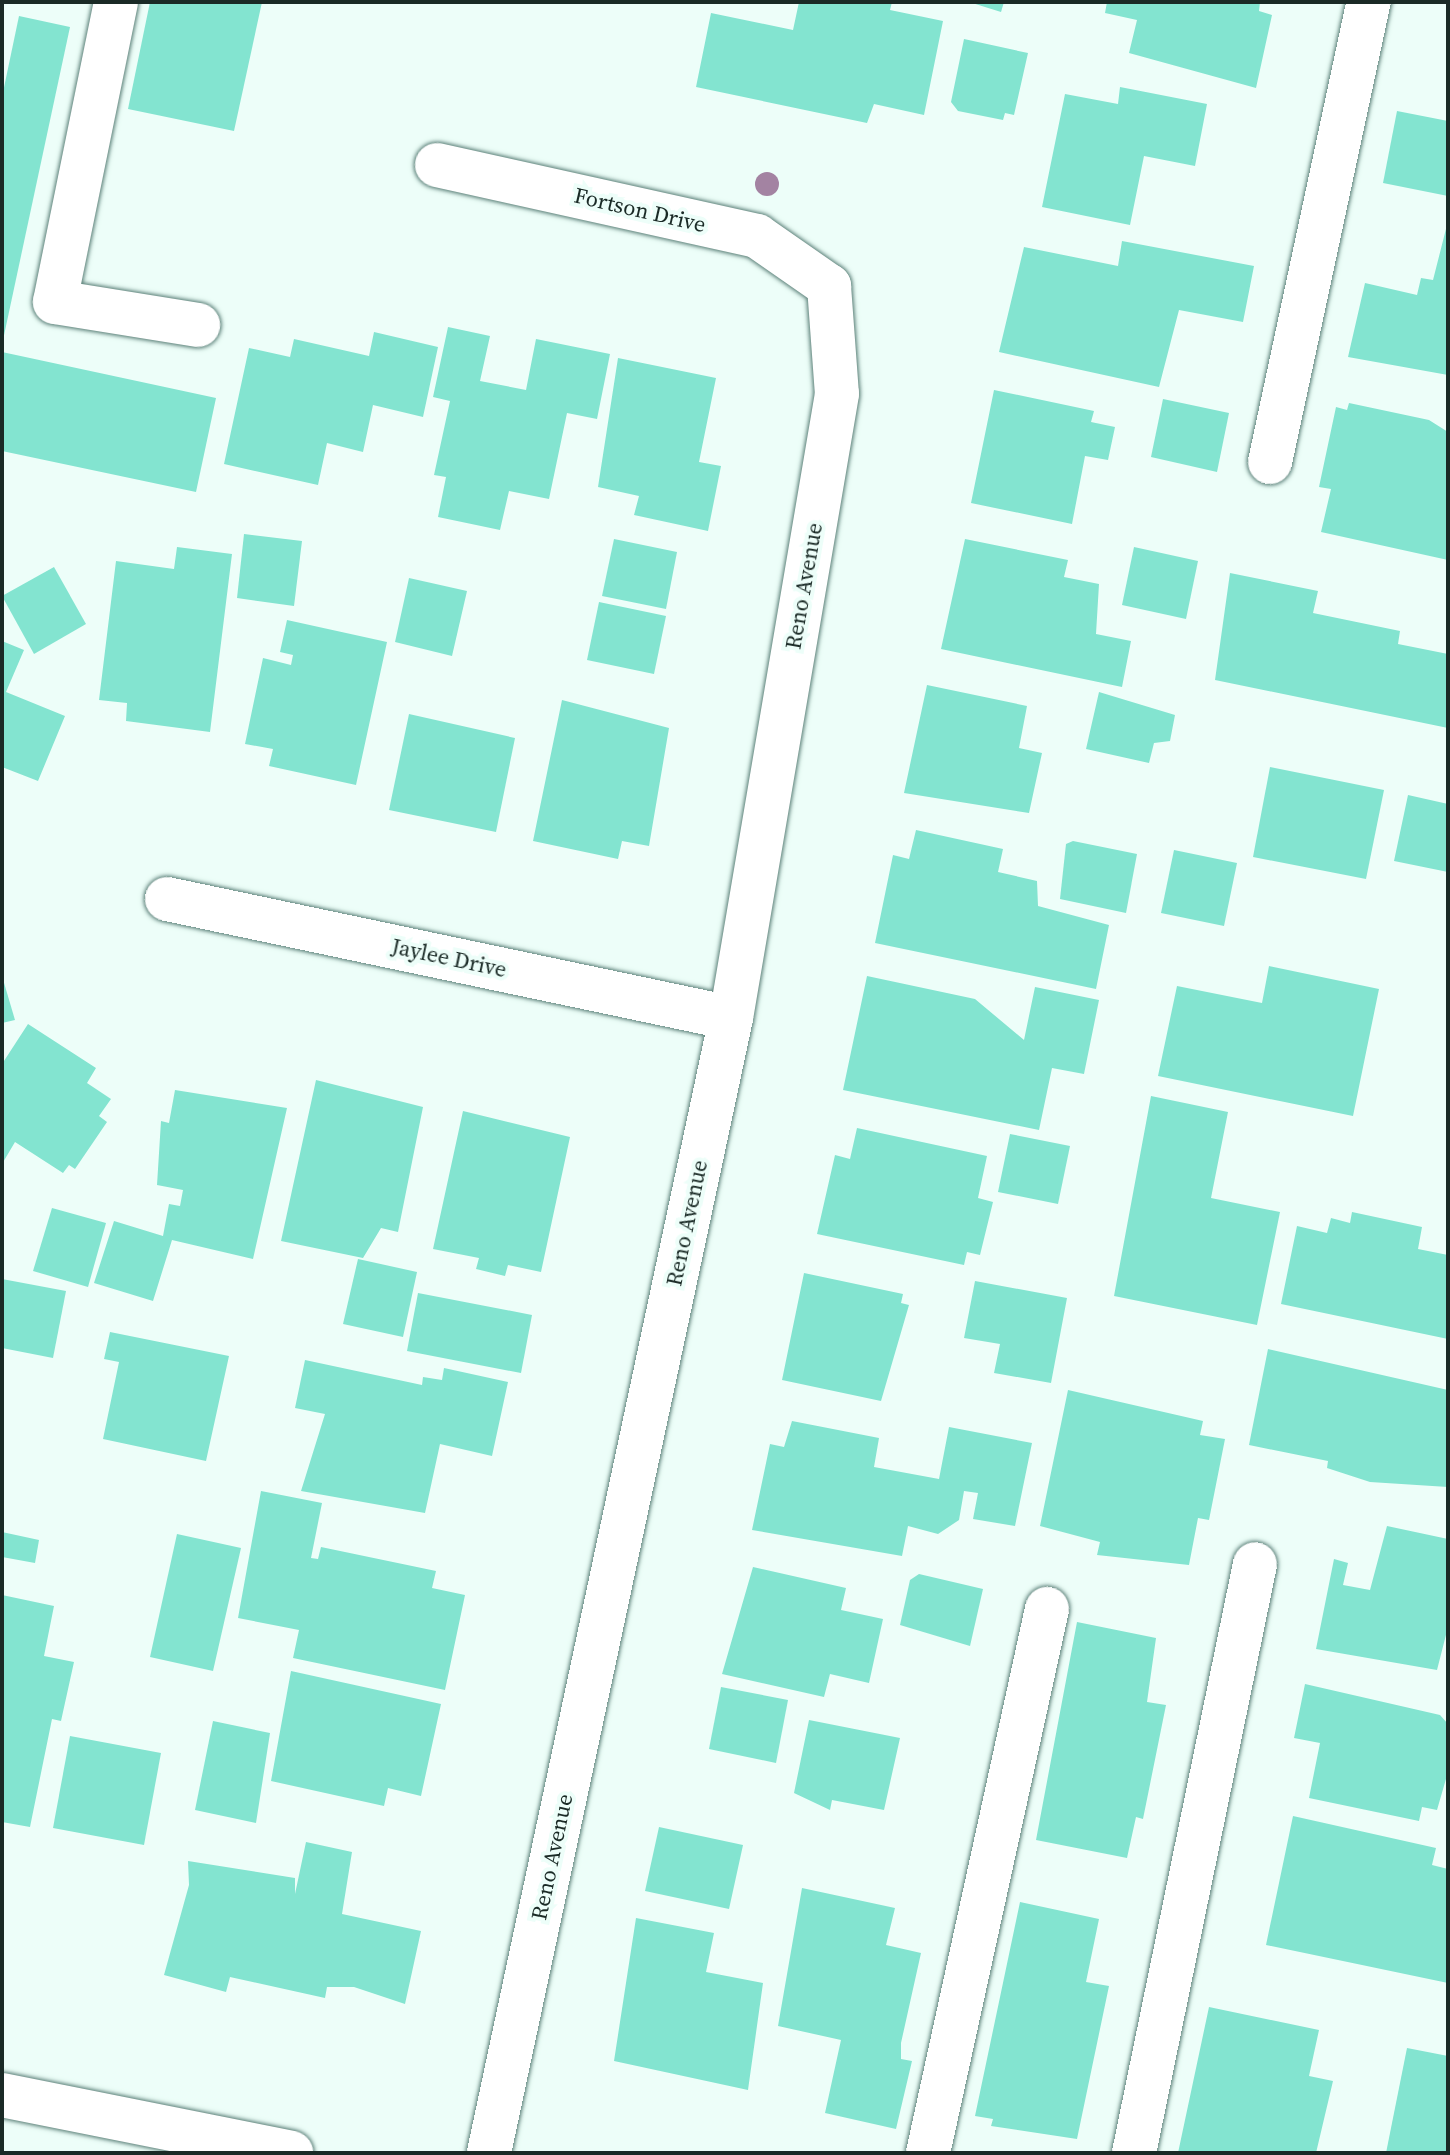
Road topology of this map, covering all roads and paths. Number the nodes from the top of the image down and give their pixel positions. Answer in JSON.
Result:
{"nodes":[{"id":1,"x":116,"y":2,"type":"edge"},
{"id":2,"x":1369,"y":2,"type":"edge"},
{"id":3,"x":437,"y":165,"type":"dead end"},
{"id":4,"x":829,"y":286,"type":"joint"},
{"id":5,"x":198,"y":325,"type":"dead end"},
{"id":6,"x":1270,"y":462,"type":"dead end"},
{"id":7,"x":167,"y":899,"type":"dead end"},
{"id":8,"x":731,"y":1018,"type":"junction"},
{"id":9,"x":1255,"y":1564,"type":"dead end"},
{"id":10,"x":1047,"y":1609,"type":"dead end"},
{"id":11,"x":2,"y":2095,"type":"edge"},
{"id":12,"x":291,"y":2153,"type":"edge"},
{"id":13,"x":489,"y":2153,"type":"edge"},
{"id":14,"x":928,"y":2153,"type":"edge"},
{"id":15,"x":1134,"y":2153,"type":"edge"}],
"edges":[{"from":1,"to":5,"type":"street"},
{"from":2,"to":6,"type":"street"},
{"from":3,"to":4,"type":"street","name":"Fortson Drive"},
{"from":4,"to":8,"type":"street","name":"Reno Avenue"},
{"from":7,"to":8,"type":"street","name":"Jaylee Drive"},
{"from":8,"to":13,"type":"street","name":"Reno Avenue"},
{"from":9,"to":15,"type":"street"},
{"from":10,"to":14,"type":"street"},
{"from":11,"to":12,"type":"street"}]}
